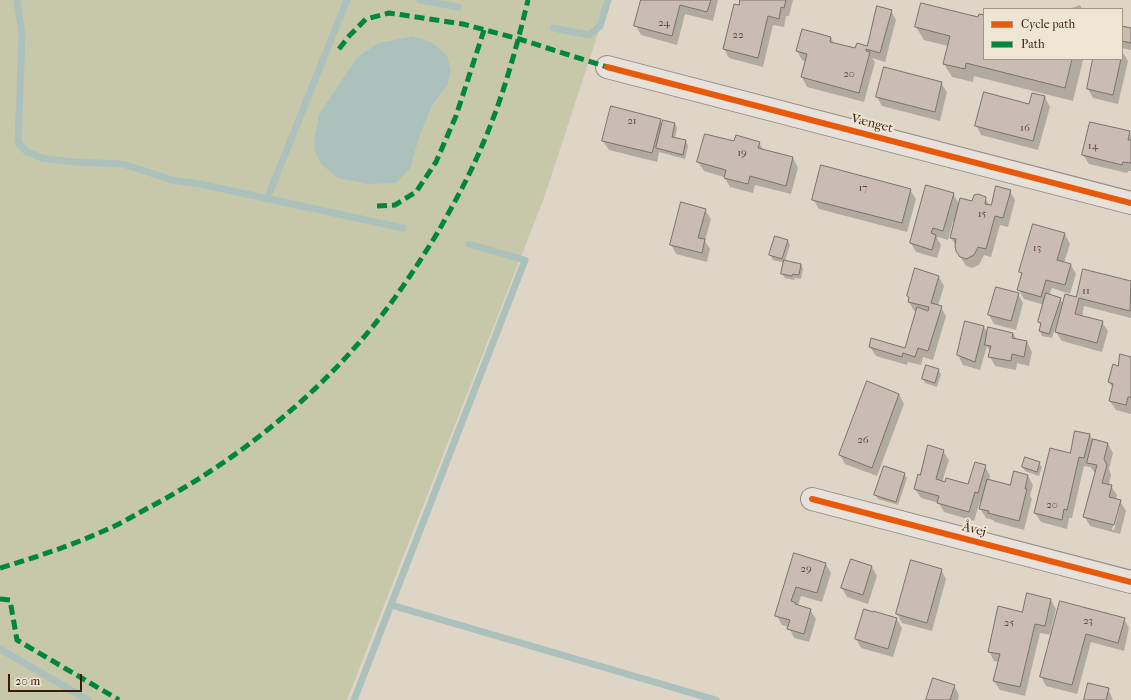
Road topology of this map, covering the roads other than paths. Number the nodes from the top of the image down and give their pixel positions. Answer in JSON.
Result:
{"nodes":[{"id":1,"x":606,"y":67,"type":"dead end"},
{"id":2,"x":1131,"y":202,"type":"edge"},
{"id":3,"x":812,"y":499,"type":"dead end"},
{"id":4,"x":1131,"y":582,"type":"edge"}],
"edges":[{"from":1,"to":2,"type":"street","name":"Vænget"},
{"from":3,"to":4,"type":"street","name":"Åvej"}]}
